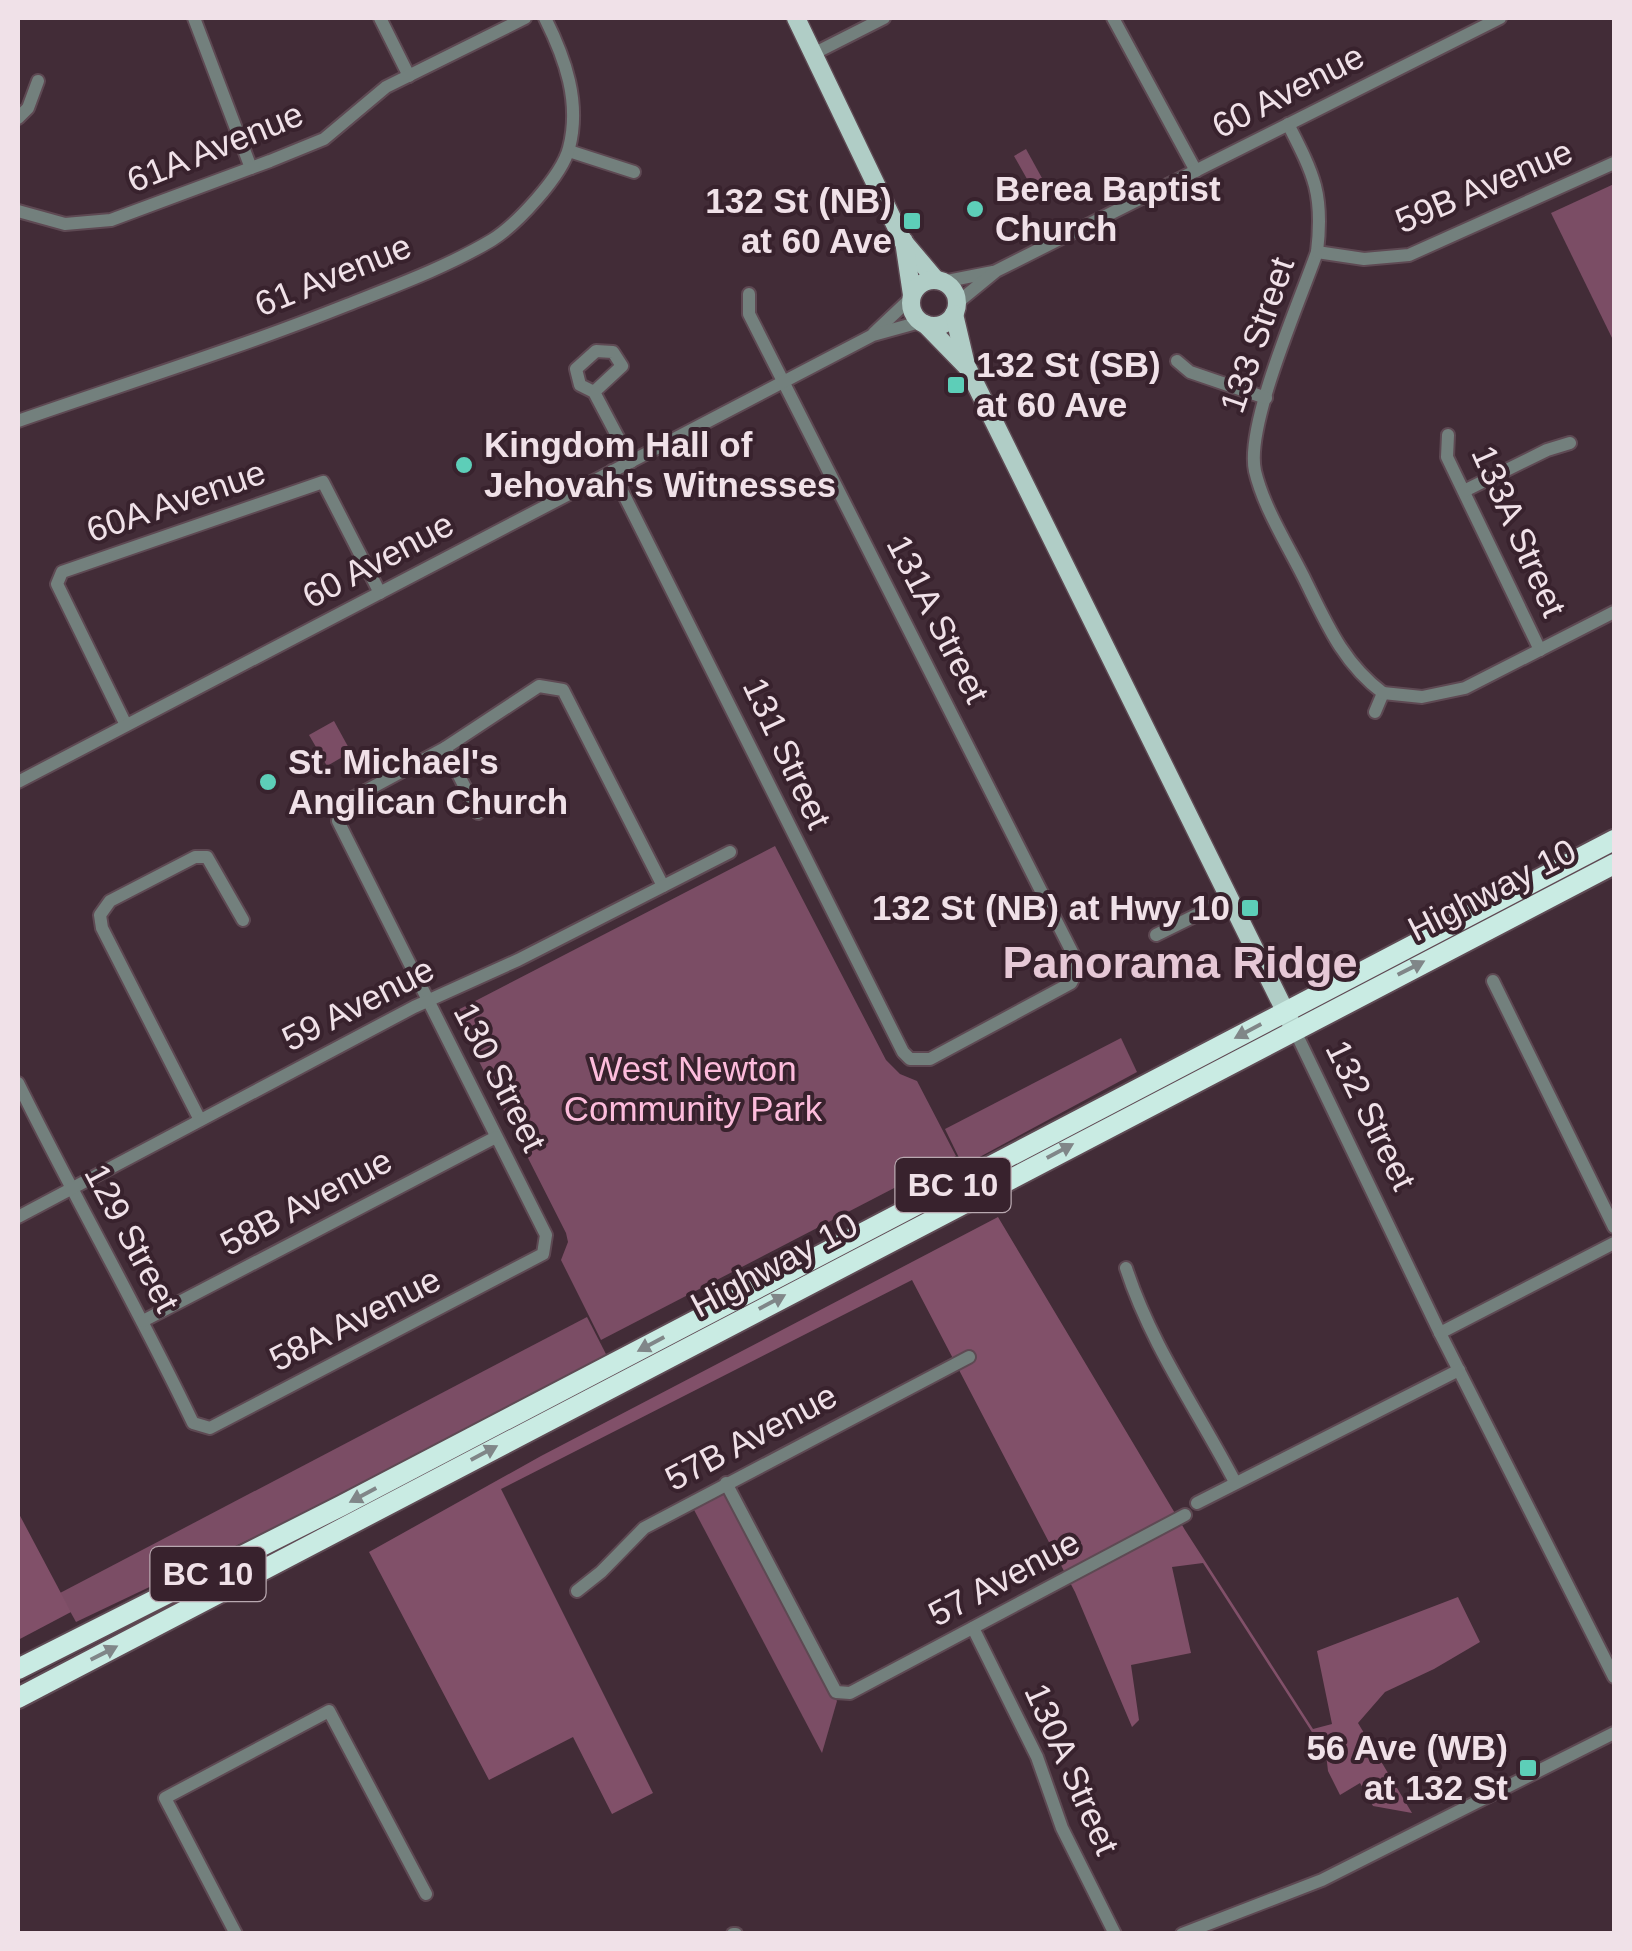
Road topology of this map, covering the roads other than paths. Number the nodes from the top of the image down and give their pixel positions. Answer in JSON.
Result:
{"nodes":[{"id":1,"x":194,"y":18,"type":"edge"},
{"id":2,"x":380,"y":18,"type":"edge"},
{"id":3,"x":525,"y":18,"type":"edge"},
{"id":4,"x":545,"y":18,"type":"edge"},
{"id":5,"x":796,"y":18,"type":"edge"},
{"id":6,"x":884,"y":18,"type":"edge"},
{"id":7,"x":1113,"y":18,"type":"edge"},
{"id":8,"x":1500,"y":18,"type":"edge"},
{"id":9,"x":814,"y":54,"type":"junction"},
{"id":10,"x":409,"y":76,"type":"junction"},
{"id":11,"x":38,"y":81,"type":"dead end"},
{"id":12,"x":18,"y":118,"type":"edge"},
{"id":13,"x":1288,"y":124,"type":"junction"},
{"id":14,"x":569,"y":151,"type":"junction"},
{"id":15,"x":1614,"y":163,"type":"edge"},
{"id":16,"x":251,"y":168,"type":"junction"},
{"id":17,"x":1196,"y":171,"type":"junction"},
{"id":18,"x":634,"y":172,"type":"dead end"},
{"id":19,"x":18,"y":211,"type":"edge"},
{"id":20,"x":904,"y":241,"type":"junction"},
{"id":21,"x":1317,"y":252,"type":"junction"},
{"id":22,"x":996,"y":271,"type":"junction"},
{"id":23,"x":939,"y":281,"type":"junction"},
{"id":24,"x":748,"y":294,"type":"dead end"},
{"id":25,"x":912,"y":297,"type":"junction"},
{"id":26,"x":956,"y":308,"type":"junction"},
{"id":27,"x":922,"y":323,"type":"junction"},
{"id":28,"x":873,"y":334,"type":"junction"},
{"id":29,"x":1176,"y":360,"type":"dead end"},
{"id":30,"x":966,"y":365,"type":"junction"},
{"id":31,"x":783,"y":382,"type":"junction"},
{"id":32,"x":594,"y":392,"type":"dead end"},
{"id":33,"x":1266,"y":398,"type":"junction"},
{"id":34,"x":18,"y":420,"type":"edge"},
{"id":35,"x":1448,"y":434,"type":"dead end"},
{"id":36,"x":1570,"y":444,"type":"dead end"},
{"id":37,"x":631,"y":462,"type":"junction"},
{"id":38,"x":612,"y":471,"type":"junction"},
{"id":39,"x":1464,"y":491,"type":"junction"},
{"id":40,"x":380,"y":594,"type":"junction"},
{"id":41,"x":1614,"y":612,"type":"edge"},
{"id":42,"x":1540,"y":650,"type":"junction"},
{"id":43,"x":1383,"y":693,"type":"junction"},
{"id":44,"x":1375,"y":712,"type":"dead end"},
{"id":45,"x":126,"y":725,"type":"junction"},
{"id":46,"x":445,"y":748,"type":"junction"},
{"id":47,"x":18,"y":782,"type":"edge"},
{"id":48,"x":478,"y":813,"type":"dead end"},
{"id":49,"x":1614,"y":840,"type":"edge"},
{"id":50,"x":730,"y":852,"type":"dead end"},
{"id":51,"x":1614,"y":864,"type":"edge"},
{"id":52,"x":664,"y":886,"type":"junction"},
{"id":53,"x":1232,"y":898,"type":"junction"},
{"id":54,"x":243,"y":920,"type":"dead end"},
{"id":55,"x":1156,"y":935,"type":"dead end"},
{"id":56,"x":1493,"y":982,"type":"dead end"},
{"id":57,"x":428,"y":1000,"type":"junction"},
{"id":58,"x":1289,"y":1020,"type":"junction"},
{"id":59,"x":910,"y":1058,"type":"joint"},
{"id":60,"x":18,"y":1083,"type":"edge"},
{"id":61,"x":200,"y":1120,"type":"junction"},
{"id":62,"x":496,"y":1136,"type":"junction"},
{"id":63,"x":70,"y":1188,"type":"junction"},
{"id":64,"x":18,"y":1217,"type":"edge"},
{"id":65,"x":1614,"y":1227,"type":"edge"},
{"id":66,"x":1614,"y":1243,"type":"edge"},
{"id":67,"x":543,"y":1254,"type":"joint"},
{"id":68,"x":1126,"y":1268,"type":"dead end"},
{"id":69,"x":144,"y":1321,"type":"junction"},
{"id":70,"x":1440,"y":1333,"type":"junction"},
{"id":71,"x":970,"y":1358,"type":"dead end"},
{"id":72,"x":1459,"y":1370,"type":"junction"},
{"id":73,"x":193,"y":1423,"type":"joint"},
{"id":74,"x":1235,"y":1482,"type":"junction"},
{"id":75,"x":726,"y":1483,"type":"junction"},
{"id":76,"x":1196,"y":1503,"type":"dead end"},
{"id":77,"x":1186,"y":1515,"type":"dead end"},
{"id":78,"x":577,"y":1591,"type":"dead end"},
{"id":79,"x":973,"y":1628,"type":"junction"},
{"id":80,"x":18,"y":1670,"type":"edge"},
{"id":81,"x":1614,"y":1677,"type":"edge"},
{"id":82,"x":18,"y":1698,"type":"edge"},
{"id":83,"x":1614,"y":1733,"type":"edge"},
{"id":84,"x":426,"y":1894,"type":"dead end"},
{"id":85,"x":236,"y":1934,"type":"edge"},
{"id":86,"x":1115,"y":1934,"type":"edge"},
{"id":87,"x":1182,"y":1934,"type":"edge"}],
"edges":[{"from":1,"to":16,"type":"street"},
{"from":2,"to":10,"type":"street"},
{"from":3,"to":10,"type":"street","name":"61A Avenue"},
{"from":4,"to":14,"type":"street"},
{"from":5,"to":9,"type":"main road"},
{"from":6,"to":9,"type":"street"},
{"from":7,"to":17,"type":"street"},
{"from":8,"to":13,"type":"street","name":"60 Avenue"},
{"from":9,"to":20,"type":"main road"},
{"from":10,"to":16,"type":"street","name":"61A Avenue"},
{"from":11,"to":12,"type":"street"},
{"from":13,"to":17,"type":"street","name":"60 Avenue"},
{"from":13,"to":21,"type":"street","name":"133 Street"},
{"from":14,"to":18,"type":"street"},
{"from":14,"to":34,"type":"street","name":"61 Avenue"},
{"from":15,"to":21,"type":"street","name":"59B Avenue"},
{"from":16,"to":19,"type":"street","name":"61A Avenue"},
{"from":17,"to":22,"type":"street","name":"60 Avenue"},
{"from":20,"to":23,"type":"main road"},
{"from":20,"to":25,"type":"main road"},
{"from":21,"to":33,"type":"street","name":"133 Street"},
{"from":22,"to":23,"type":"street","name":"60 Avenue"},
{"from":22,"to":26,"type":"street","name":"60 Avenue"},
{"from":23,"to":25,"type":"main road"},
{"from":23,"to":26,"type":"main road"},
{"from":24,"to":31,"type":"street","name":"131A Street"},
{"from":25,"to":27,"type":"main road"},
{"from":25,"to":28,"type":"street","name":"60 Avenue"},
{"from":26,"to":27,"type":"main road"},
{"from":26,"to":30,"type":"main road","name":"132 Street"},
{"from":27,"to":28,"type":"street","name":"60 Avenue"},
{"from":27,"to":30,"type":"main road","name":"132 Street"},
{"from":28,"to":31,"type":"street","name":"60 Avenue"},
{"from":29,"to":33,"type":"street"},
{"from":30,"to":53,"type":"main road","name":"132 Street"},
{"from":31,"to":37,"type":"street","name":"60 Avenue"},
{"from":31,"to":59,"type":"street","name":"131A Street"},
{"from":32,"to":37,"type":"street"},
{"from":33,"to":43,"type":"street","name":"133 Street"},
{"from":35,"to":39,"type":"street","name":"133A Street"},
{"from":36,"to":39,"type":"street"},
{"from":37,"to":38,"type":"street","name":"60 Avenue"},
{"from":38,"to":40,"type":"street","name":"60 Avenue"},
{"from":38,"to":59,"type":"street","name":"131 Street"},
{"from":39,"to":42,"type":"street","name":"133A Street"},
{"from":40,"to":45,"type":"street","name":"60 Avenue"},
{"from":40,"to":45,"type":"street","name":"60A Avenue"},
{"from":41,"to":42,"type":"street"},
{"from":42,"to":43,"type":"street"},
{"from":43,"to":44,"type":"street"},
{"from":45,"to":47,"type":"street","name":"60 Avenue"},
{"from":46,"to":48,"type":"street"},
{"from":46,"to":52,"type":"street"},
{"from":46,"to":57,"type":"street","name":"130 Street"},
{"from":49,"to":58,"type":"highway","name":"Highway 10","number":"BC 10"},
{"from":50,"to":52,"type":"street","name":"59 Avenue"},
{"from":58,"to":51,"type":"highway","name":"Highway 10","number":"BC 10","one_way":true},
{"from":52,"to":57,"type":"street","name":"59 Avenue"},
{"from":53,"to":55,"type":"street"},
{"from":53,"to":58,"type":"main road","name":"132 Street"},
{"from":54,"to":61,"type":"street"},
{"from":56,"to":65,"type":"street"},
{"from":57,"to":61,"type":"street","name":"59 Avenue"},
{"from":57,"to":62,"type":"street","name":"130 Street"},
{"from":58,"to":70,"type":"street","name":"132 Street"},
{"from":58,"to":80,"type":"highway","name":"Highway 10","number":"BC 10","one_way":true},
{"from":82,"to":58,"type":"highway","name":"Highway 10","number":"BC 10","one_way":true},
{"from":60,"to":63,"type":"street","name":"129 Street"},
{"from":61,"to":63,"type":"street","name":"59 Avenue"},
{"from":62,"to":67,"type":"street","name":"130 Street"},
{"from":62,"to":69,"type":"street","name":"58B Avenue"},
{"from":63,"to":64,"type":"street","name":"59 Avenue"},
{"from":63,"to":69,"type":"street","name":"129 Street"},
{"from":66,"to":70,"type":"street"},
{"from":67,"to":73,"type":"street","name":"58A Avenue"},
{"from":68,"to":74,"type":"street"},
{"from":69,"to":73,"type":"street","name":"129 Street"},
{"from":70,"to":72,"type":"street","name":"132 Street"},
{"from":71,"to":75,"type":"street","name":"57B Avenue"},
{"from":72,"to":74,"type":"street"},
{"from":72,"to":81,"type":"street","name":"132 Street"},
{"from":74,"to":76,"type":"street"},
{"from":75,"to":78,"type":"street","name":"57B Avenue"},
{"from":75,"to":79,"type":"street","name":"57 Avenue"},
{"from":77,"to":79,"type":"street","name":"57 Avenue"},
{"from":79,"to":86,"type":"street","name":"130A Street"},
{"from":83,"to":87,"type":"street"},
{"from":84,"to":85,"type":"street"}]}
